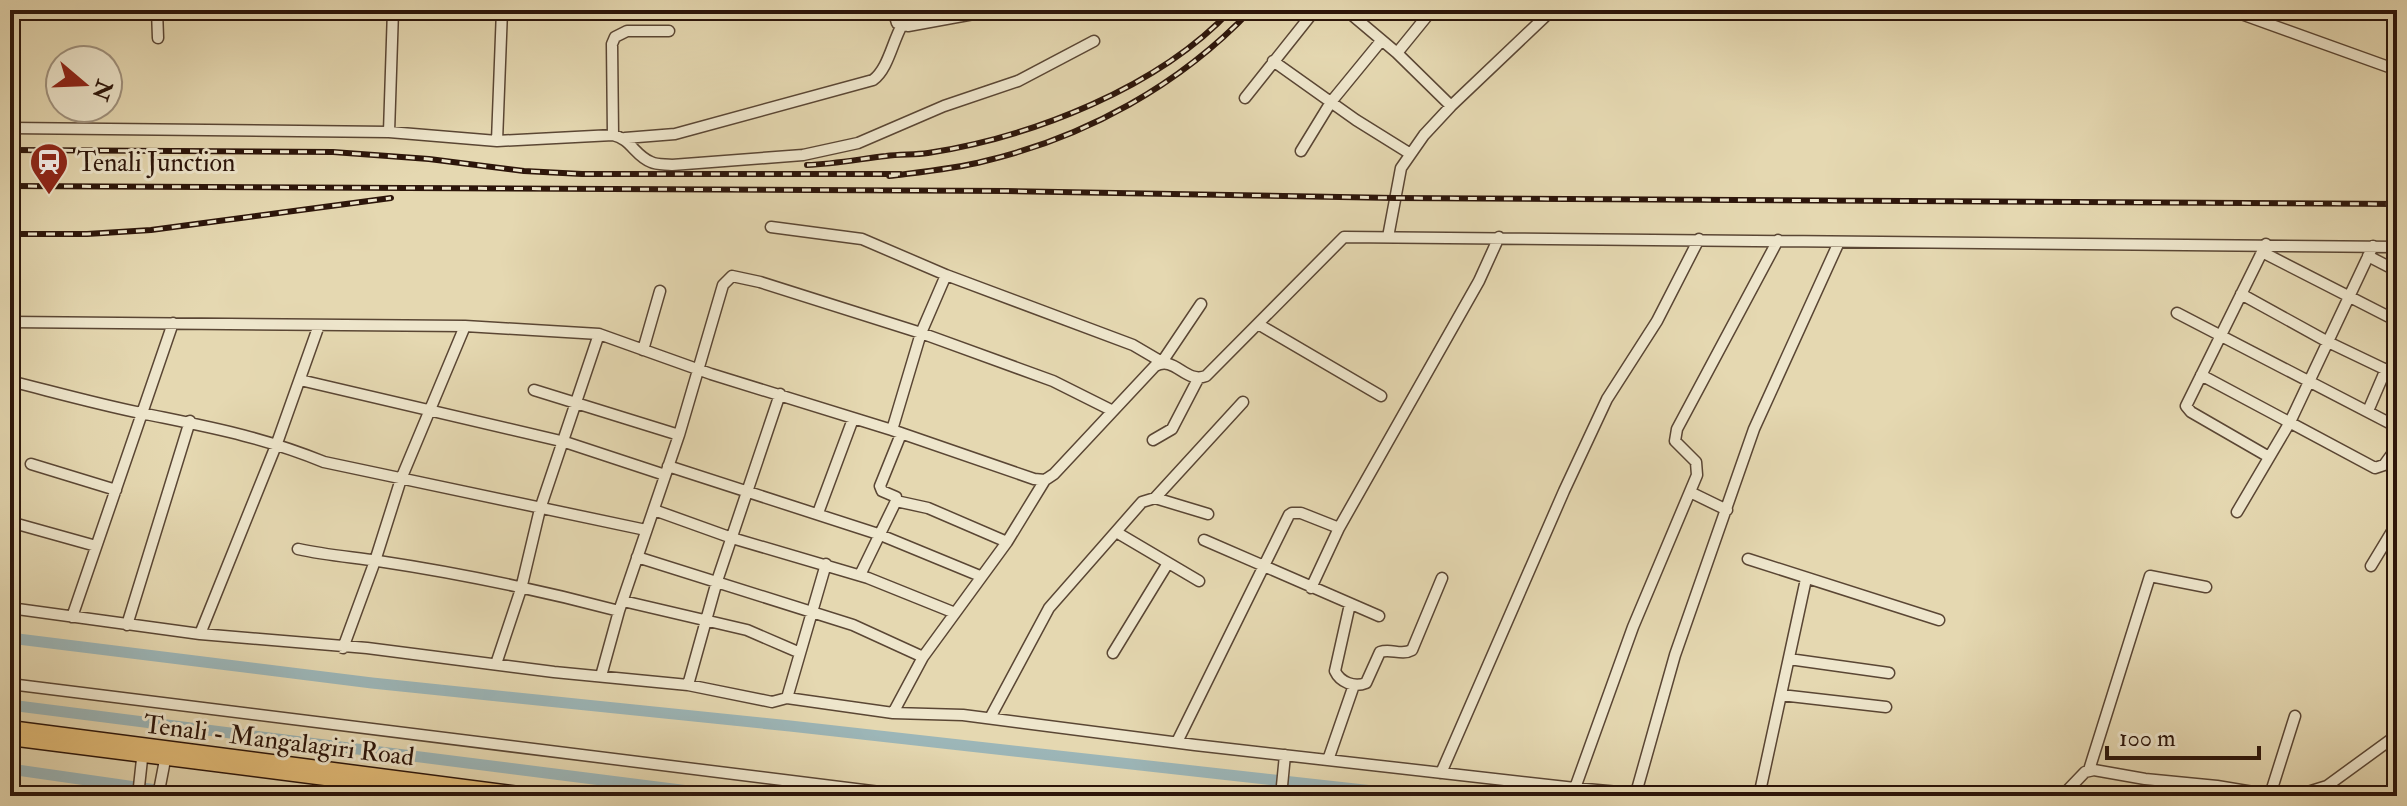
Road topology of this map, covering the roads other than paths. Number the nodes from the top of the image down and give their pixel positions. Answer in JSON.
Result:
{"nodes":[{"id":1,"x":157,"y":10,"type":"edge"},
{"id":2,"x":393,"y":10,"type":"edge"},
{"id":3,"x":502,"y":10,"type":"edge"},
{"id":4,"x":893,"y":10,"type":"edge"},
{"id":5,"x":984,"y":10,"type":"edge"},
{"id":6,"x":1315,"y":10,"type":"edge"},
{"id":7,"x":1346,"y":10,"type":"edge"},
{"id":8,"x":1432,"y":10,"type":"edge"},
{"id":9,"x":1552,"y":10,"type":"edge"},
{"id":10,"x":2230,"y":10,"type":"edge"},
{"id":11,"x":1359,"y":14,"type":"edge"},
{"id":12,"x":935,"y":16,"type":"edge"},
{"id":13,"x":902,"y":25,"type":"junction"},
{"id":14,"x":669,"y":31,"type":"dead end"},
{"id":15,"x":158,"y":38,"type":"dead end"},
{"id":16,"x":1094,"y":41,"type":"dead end"},
{"id":17,"x":1381,"y":41,"type":"junction"},
{"id":18,"x":1397,"y":53,"type":"junction"},
{"id":19,"x":1273,"y":61,"type":"junction"},
{"id":20,"x":2397,"y":70,"type":"edge"},
{"id":21,"x":1245,"y":98,"type":"dead end"},
{"id":22,"x":1331,"y":102,"type":"junction"},
{"id":23,"x":1451,"y":106,"type":"junction"},
{"id":24,"x":10,"y":128,"type":"edge"},
{"id":25,"x":389,"y":132,"type":"junction"},
{"id":26,"x":619,"y":137,"type":"junction"},
{"id":27,"x":497,"y":141,"type":"junction"},
{"id":28,"x":1301,"y":151,"type":"dead end"},
{"id":29,"x":1409,"y":153,"type":"junction"},
{"id":30,"x":771,"y":227,"type":"dead end"},
{"id":31,"x":1388,"y":237,"type":"junction"},
{"id":32,"x":1499,"y":237,"type":"junction"},
{"id":33,"x":1699,"y":239,"type":"junction"},
{"id":34,"x":1778,"y":240,"type":"junction"},
{"id":35,"x":1839,"y":242,"type":"junction"},
{"id":36,"x":2397,"y":247,"type":"edge"},
{"id":37,"x":2264,"y":248,"type":"junction"},
{"id":38,"x":2371,"y":251,"type":"junction"},
{"id":39,"x":2397,"y":271,"type":"edge"},
{"id":40,"x":946,"y":275,"type":"junction"},
{"id":41,"x":660,"y":291,"type":"dead end"},
{"id":42,"x":2241,"y":294,"type":"junction"},
{"id":43,"x":2349,"y":297,"type":"junction"},
{"id":44,"x":1201,"y":304,"type":"dead end"},
{"id":45,"x":2177,"y":313,"type":"dead end"},
{"id":46,"x":2397,"y":321,"type":"edge"},
{"id":47,"x":10,"y":322,"type":"edge"},
{"id":48,"x":173,"y":323,"type":"junction"},
{"id":49,"x":1258,"y":324,"type":"junction"},
{"id":50,"x":319,"y":325,"type":"junction"},
{"id":51,"x":465,"y":326,"type":"junction"},
{"id":52,"x":921,"y":333,"type":"junction"},
{"id":53,"x":599,"y":334,"type":"junction"},
{"id":54,"x":2220,"y":335,"type":"junction"},
{"id":55,"x":2328,"y":342,"type":"junction"},
{"id":56,"x":643,"y":350,"type":"junction"},
{"id":57,"x":1162,"y":362,"type":"junction"},
{"id":58,"x":698,"y":369,"type":"junction"},
{"id":59,"x":2394,"y":371,"type":"edge"},
{"id":60,"x":2201,"y":375,"type":"junction"},
{"id":61,"x":1198,"y":379,"type":"junction"},
{"id":62,"x":300,"y":380,"type":"junction"},
{"id":63,"x":10,"y":381,"type":"edge"},
{"id":64,"x":2310,"y":381,"type":"junction"},
{"id":65,"x":534,"y":390,"type":"dead end"},
{"id":66,"x":780,"y":394,"type":"junction"},
{"id":67,"x":1381,"y":396,"type":"dead end"},
{"id":68,"x":1243,"y":402,"type":"dead end"},
{"id":69,"x":577,"y":403,"type":"junction"},
{"id":70,"x":428,"y":411,"type":"junction"},
{"id":71,"x":1113,"y":411,"type":"junction"},
{"id":72,"x":2368,"y":411,"type":"junction"},
{"id":73,"x":141,"y":413,"type":"junction"},
{"id":74,"x":853,"y":419,"type":"junction"},
{"id":75,"x":190,"y":421,"type":"junction"},
{"id":76,"x":2290,"y":422,"type":"junction"},
{"id":77,"x":2397,"y":427,"type":"edge"},
{"id":78,"x":897,"y":432,"type":"junction"},
{"id":79,"x":679,"y":435,"type":"junction"},
{"id":80,"x":1153,"y":440,"type":"dead end"},
{"id":81,"x":565,"y":442,"type":"junction"},
{"id":82,"x":277,"y":443,"type":"junction"},
{"id":83,"x":2397,"y":447,"type":"edge"},
{"id":84,"x":2269,"y":457,"type":"junction"},
{"id":85,"x":31,"y":464,"type":"dead end"},
{"id":86,"x":667,"y":470,"type":"junction"},
{"id":87,"x":401,"y":479,"type":"junction"},
{"id":88,"x":1045,"y":480,"type":"junction"},
{"id":89,"x":116,"y":490,"type":"junction"},
{"id":90,"x":746,"y":491,"type":"junction"},
{"id":91,"x":1690,"y":492,"type":"junction"},
{"id":92,"x":1155,"y":498,"type":"junction"},
{"id":93,"x":896,"y":501,"type":"junction"},
{"id":94,"x":540,"y":509,"type":"junction"},
{"id":95,"x":654,"y":510,"type":"junction"},
{"id":96,"x":1727,"y":510,"type":"junction"},
{"id":97,"x":2237,"y":512,"type":"dead end"},
{"id":98,"x":818,"y":513,"type":"junction"},
{"id":99,"x":1208,"y":514,"type":"dead end"},
{"id":100,"x":10,"y":522,"type":"edge"},
{"id":101,"x":2397,"y":523,"type":"edge"},
{"id":102,"x":1339,"y":528,"type":"junction"},
{"id":103,"x":646,"y":530,"type":"junction"},
{"id":104,"x":1116,"y":532,"type":"junction"},
{"id":105,"x":878,"y":534,"type":"junction"},
{"id":106,"x":732,"y":538,"type":"junction"},
{"id":107,"x":1204,"y":540,"type":"dead end"},
{"id":108,"x":1007,"y":542,"type":"junction"},
{"id":109,"x":96,"y":546,"type":"junction"},
{"id":110,"x":298,"y":549,"type":"dead end"},
{"id":111,"x":637,"y":557,"type":"junction"},
{"id":112,"x":1748,"y":559,"type":"dead end"},
{"id":113,"x":375,"y":561,"type":"junction"},
{"id":114,"x":1168,"y":563,"type":"junction"},
{"id":115,"x":826,"y":564,"type":"junction"},
{"id":116,"x":1264,"y":566,"type":"junction"},
{"id":117,"x":2371,"y":566,"type":"dead end"},
{"id":118,"x":860,"y":575,"type":"junction"},
{"id":119,"x":980,"y":576,"type":"junction"},
{"id":120,"x":1442,"y":578,"type":"dead end"},
{"id":121,"x":1806,"y":579,"type":"junction"},
{"id":122,"x":717,"y":581,"type":"junction"},
{"id":123,"x":1199,"y":581,"type":"dead end"},
{"id":124,"x":2206,"y":587,"type":"dead end"},
{"id":125,"x":1311,"y":588,"type":"junction"},
{"id":126,"x":521,"y":589,"type":"junction"},
{"id":127,"x":1350,"y":604,"type":"junction"},
{"id":128,"x":621,"y":606,"type":"junction"},
{"id":129,"x":10,"y":608,"type":"edge"},
{"id":130,"x":811,"y":611,"type":"junction"},
{"id":131,"x":955,"y":613,"type":"junction"},
{"id":132,"x":1379,"y":616,"type":"dead end"},
{"id":133,"x":72,"y":617,"type":"junction"},
{"id":134,"x":705,"y":620,"type":"junction"},
{"id":135,"x":1939,"y":620,"type":"dead end"},
{"id":136,"x":127,"y":625,"type":"junction"},
{"id":137,"x":200,"y":634,"type":"junction"},
{"id":138,"x":343,"y":648,"type":"junction"},
{"id":139,"x":798,"y":652,"type":"junction"},
{"id":140,"x":1113,"y":653,"type":"dead end"},
{"id":141,"x":923,"y":657,"type":"junction"},
{"id":142,"x":1789,"y":659,"type":"junction"},
{"id":143,"x":496,"y":664,"type":"junction"},
{"id":144,"x":1889,"y":673,"type":"dead end"},
{"id":145,"x":601,"y":676,"type":"junction"},
{"id":146,"x":10,"y":684,"type":"edge"},
{"id":147,"x":688,"y":685,"type":"junction"},
{"id":148,"x":1354,"y":685,"type":"junction"},
{"id":149,"x":1781,"y":695,"type":"junction"},
{"id":150,"x":787,"y":698,"type":"junction"},
{"id":151,"x":1886,"y":707,"type":"dead end"},
{"id":152,"x":893,"y":713,"type":"junction"},
{"id":153,"x":2295,"y":716,"type":"dead end"},
{"id":154,"x":990,"y":718,"type":"junction"},
{"id":155,"x":10,"y":727,"type":"edge"},
{"id":156,"x":2397,"y":735,"type":"edge"},
{"id":157,"x":10,"y":739,"type":"edge"},
{"id":158,"x":1177,"y":742,"type":"junction"},
{"id":159,"x":143,"y":754,"type":"junction"},
{"id":160,"x":1285,"y":755,"type":"junction"},
{"id":161,"x":166,"y":756,"type":"junction"},
{"id":162,"x":1328,"y":760,"type":"junction"},
{"id":163,"x":2089,"y":770,"type":"junction"},
{"id":164,"x":1441,"y":773,"type":"junction"},
{"id":165,"x":2327,"y":786,"type":"junction"},
{"id":166,"x":1575,"y":788,"type":"junction"},
{"id":167,"x":2227,"y":792,"type":"edge"},
{"id":168,"x":1636,"y":793,"type":"junction"},
{"id":169,"x":2274,"y":795,"type":"edge"},
{"id":170,"x":138,"y":796,"type":"edge"},
{"id":171,"x":158,"y":796,"type":"edge"},
{"id":172,"x":458,"y":796,"type":"edge"},
{"id":173,"x":542,"y":796,"type":"edge"},
{"id":174,"x":912,"y":796,"type":"edge"},
{"id":175,"x":1281,"y":796,"type":"edge"},
{"id":176,"x":1662,"y":796,"type":"edge"},
{"id":177,"x":1759,"y":796,"type":"edge"},
{"id":178,"x":1997,"y":796,"type":"edge"},
{"id":179,"x":2021,"y":796,"type":"edge"},
{"id":180,"x":2062,"y":796,"type":"edge"},
{"id":181,"x":2295,"y":796,"type":"edge"},
{"id":182,"x":2348,"y":796,"type":"edge"}],
"edges":[{"from":1,"to":15,"type":"street"},
{"from":2,"to":25,"type":"street"},
{"from":3,"to":27,"type":"street"},
{"from":4,"to":13,"type":"street"},
{"from":5,"to":12,"type":"street"},
{"from":6,"to":19,"type":"street"},
{"from":7,"to":11,"type":"street"},
{"from":8,"to":18,"type":"street"},
{"from":9,"to":23,"type":"street"},
{"from":10,"to":20,"type":"street"},
{"from":11,"to":17,"type":"street"},
{"from":12,"to":13,"type":"street"},
{"from":13,"to":26,"type":"street"},
{"from":14,"to":26,"type":"street"},
{"from":16,"to":26,"type":"street"},
{"from":17,"to":18,"type":"street"},
{"from":17,"to":22,"type":"street"},
{"from":18,"to":23,"type":"street"},
{"from":19,"to":21,"type":"street"},
{"from":19,"to":22,"type":"street"},
{"from":22,"to":28,"type":"street"},
{"from":22,"to":29,"type":"street"},
{"from":23,"to":29,"type":"street"},
{"from":24,"to":25,"type":"street"},
{"from":25,"to":27,"type":"street"},
{"from":26,"to":27,"type":"street"},
{"from":29,"to":31,"type":"street"},
{"from":30,"to":40,"type":"street"},
{"from":31,"to":32,"type":"street"},
{"from":31,"to":49,"type":"street"},
{"from":32,"to":33,"type":"street"},
{"from":32,"to":102,"type":"street"},
{"from":33,"to":34,"type":"street"},
{"from":33,"to":164,"type":"street"},
{"from":34,"to":35,"type":"street"},
{"from":34,"to":91,"type":"street"},
{"from":35,"to":37,"type":"street"},
{"from":35,"to":96,"type":"street"},
{"from":36,"to":38,"type":"street"},
{"from":37,"to":38,"type":"street"},
{"from":37,"to":42,"type":"street"},
{"from":37,"to":43,"type":"street"},
{"from":38,"to":39,"type":"street"},
{"from":38,"to":43,"type":"street"},
{"from":40,"to":52,"type":"street"},
{"from":40,"to":57,"type":"street"},
{"from":41,"to":56,"type":"street"},
{"from":42,"to":54,"type":"street"},
{"from":42,"to":55,"type":"street"},
{"from":43,"to":46,"type":"street"},
{"from":43,"to":55,"type":"street"},
{"from":44,"to":57,"type":"street"},
{"from":45,"to":54,"type":"street"},
{"from":47,"to":48,"type":"street"},
{"from":48,"to":50,"type":"street"},
{"from":48,"to":73,"type":"street"},
{"from":49,"to":61,"type":"street"},
{"from":49,"to":67,"type":"street"},
{"from":50,"to":51,"type":"street"},
{"from":50,"to":62,"type":"street"},
{"from":51,"to":53,"type":"street"},
{"from":51,"to":70,"type":"street"},
{"from":52,"to":58,"type":"street"},
{"from":52,"to":71,"type":"street"},
{"from":52,"to":78,"type":"street"},
{"from":53,"to":56,"type":"street"},
{"from":53,"to":69,"type":"street"},
{"from":54,"to":60,"type":"street"},
{"from":54,"to":64,"type":"street"},
{"from":55,"to":59,"type":"street"},
{"from":55,"to":64,"type":"street"},
{"from":56,"to":58,"type":"street"},
{"from":57,"to":61,"type":"street"},
{"from":57,"to":71,"type":"street"},
{"from":58,"to":66,"type":"street"},
{"from":58,"to":79,"type":"street"},
{"from":59,"to":72,"type":"street"},
{"from":60,"to":76,"type":"street"},
{"from":60,"to":84,"type":"street"},
{"from":61,"to":80,"type":"street"},
{"from":62,"to":70,"type":"street"},
{"from":62,"to":82,"type":"street"},
{"from":63,"to":73,"type":"street"},
{"from":64,"to":72,"type":"street"},
{"from":64,"to":76,"type":"street"},
{"from":65,"to":69,"type":"street"},
{"from":66,"to":74,"type":"street"},
{"from":66,"to":90,"type":"street"},
{"from":68,"to":92,"type":"street"},
{"from":69,"to":79,"type":"street"},
{"from":69,"to":81,"type":"street"},
{"from":70,"to":81,"type":"street"},
{"from":70,"to":87,"type":"street"},
{"from":71,"to":88,"type":"street"},
{"from":72,"to":77,"type":"street"},
{"from":73,"to":75,"type":"street"},
{"from":73,"to":89,"type":"street"},
{"from":74,"to":78,"type":"street"},
{"from":74,"to":98,"type":"street"},
{"from":75,"to":82,"type":"street"},
{"from":75,"to":136,"type":"street"},
{"from":76,"to":83,"type":"street"},
{"from":76,"to":84,"type":"street"},
{"from":78,"to":88,"type":"street"},
{"from":78,"to":93,"type":"street"},
{"from":79,"to":86,"type":"street"},
{"from":81,"to":86,"type":"street"},
{"from":81,"to":94,"type":"street"},
{"from":82,"to":87,"type":"street"},
{"from":82,"to":137,"type":"street"},
{"from":84,"to":97,"type":"street"},
{"from":85,"to":89,"type":"street"},
{"from":86,"to":90,"type":"street"},
{"from":86,"to":95,"type":"street"},
{"from":87,"to":94,"type":"street"},
{"from":87,"to":113,"type":"street"},
{"from":88,"to":108,"type":"street"},
{"from":89,"to":109,"type":"street"},
{"from":90,"to":98,"type":"street"},
{"from":90,"to":106,"type":"street"},
{"from":91,"to":96,"type":"street"},
{"from":91,"to":166,"type":"street"},
{"from":92,"to":99,"type":"street"},
{"from":92,"to":104,"type":"street"},
{"from":93,"to":105,"type":"street"},
{"from":93,"to":108,"type":"street"},
{"from":94,"to":103,"type":"street"},
{"from":94,"to":126,"type":"street"},
{"from":95,"to":103,"type":"street"},
{"from":95,"to":106,"type":"street"},
{"from":96,"to":168,"type":"street"},
{"from":98,"to":105,"type":"street"},
{"from":100,"to":109,"type":"street"},
{"from":101,"to":117,"type":"street"},
{"from":102,"to":116,"type":"street"},
{"from":102,"to":125,"type":"street"},
{"from":103,"to":111,"type":"street"},
{"from":104,"to":114,"type":"street"},
{"from":104,"to":154,"type":"street"},
{"from":105,"to":118,"type":"street"},
{"from":105,"to":119,"type":"street"},
{"from":106,"to":115,"type":"street"},
{"from":106,"to":122,"type":"street"},
{"from":107,"to":116,"type":"street"},
{"from":108,"to":119,"type":"street"},
{"from":109,"to":133,"type":"street"},
{"from":110,"to":113,"type":"street"},
{"from":111,"to":122,"type":"street"},
{"from":111,"to":128,"type":"street"},
{"from":112,"to":121,"type":"street"},
{"from":113,"to":126,"type":"street"},
{"from":113,"to":138,"type":"street"},
{"from":114,"to":123,"type":"street"},
{"from":114,"to":140,"type":"street"},
{"from":115,"to":118,"type":"street"},
{"from":115,"to":130,"type":"street"},
{"from":116,"to":125,"type":"street"},
{"from":116,"to":158,"type":"street"},
{"from":118,"to":131,"type":"street"},
{"from":119,"to":131,"type":"street"},
{"from":120,"to":148,"type":"street"},
{"from":121,"to":135,"type":"street"},
{"from":121,"to":142,"type":"street"},
{"from":122,"to":130,"type":"street"},
{"from":122,"to":134,"type":"street"},
{"from":124,"to":163,"type":"street"},
{"from":125,"to":127,"type":"street"},
{"from":126,"to":128,"type":"street"},
{"from":126,"to":143,"type":"street"},
{"from":127,"to":132,"type":"street"},
{"from":127,"to":148,"type":"street"},
{"from":128,"to":134,"type":"street"},
{"from":128,"to":145,"type":"street"},
{"from":129,"to":133,"type":"street"},
{"from":130,"to":139,"type":"street"},
{"from":130,"to":141,"type":"street"},
{"from":131,"to":141,"type":"street"},
{"from":133,"to":136,"type":"street"},
{"from":134,"to":139,"type":"street"},
{"from":134,"to":147,"type":"street"},
{"from":136,"to":137,"type":"street"},
{"from":137,"to":138,"type":"street"},
{"from":138,"to":143,"type":"street"},
{"from":139,"to":150,"type":"street"},
{"from":141,"to":152,"type":"street"},
{"from":142,"to":144,"type":"street"},
{"from":142,"to":149,"type":"street"},
{"from":143,"to":145,"type":"street"},
{"from":145,"to":147,"type":"street"},
{"from":146,"to":174,"type":"street"},
{"from":147,"to":150,"type":"street"},
{"from":148,"to":162,"type":"street"},
{"from":149,"to":151,"type":"street"},
{"from":149,"to":177,"type":"street"},
{"from":150,"to":152,"type":"street"},
{"from":152,"to":154,"type":"street"},
{"from":153,"to":169,"type":"street"},
{"from":154,"to":158,"type":"street"},
{"from":155,"to":159,"type":"main road","name":"Tenali - Mangalagiri Road"},
{"from":156,"to":165,"type":"street"},
{"from":157,"to":159,"type":"main road","name":"Tenali - Mangalagiri Road"},
{"from":158,"to":160,"type":"street"},
{"from":159,"to":161,"type":"main road","name":"Tenali - Mangalagiri Road"},
{"from":159,"to":170,"type":"street"},
{"from":160,"to":162,"type":"street"},
{"from":160,"to":175,"type":"street"},
{"from":161,"to":171,"type":"street"},
{"from":161,"to":172,"type":"main road","name":"Tenali - Mangalagiri Road"},
{"from":161,"to":173,"type":"main road","name":"Tenali - Mangalagiri Road"},
{"from":162,"to":164,"type":"street"},
{"from":163,"to":167,"type":"street"},
{"from":163,"to":180,"type":"street"},
{"from":164,"to":166,"type":"street"},
{"from":165,"to":181,"type":"street"},
{"from":165,"to":182,"type":"street"},
{"from":166,"to":168,"type":"street"},
{"from":167,"to":169,"type":"street"},
{"from":168,"to":176,"type":"street"},
{"from":178,"to":179,"type":"street"}]}
